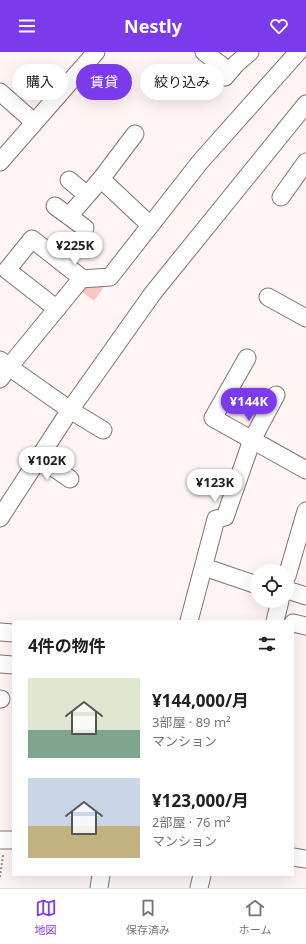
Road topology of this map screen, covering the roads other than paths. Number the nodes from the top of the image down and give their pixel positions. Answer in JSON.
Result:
{"nodes":[{"id":1,"x":96,"y":52,"type":"edge"},
{"id":2,"x":204,"y":52,"type":"edge"},
{"id":3,"x":250,"y":52,"type":"edge"},
{"id":4,"x":298,"y":52,"type":"edge"},
{"id":5,"x":0,"y":92,"type":"edge"},
{"id":6,"x":306,"y":104,"type":"edge"},
{"id":7,"x":34,"y":122,"type":"junction"},
{"id":8,"x":136,"y":134,"type":"dead end"},
{"id":9,"x":0,"y":162,"type":"edge"},
{"id":10,"x":306,"y":162,"type":"edge"},
{"id":11,"x":101,"y":179,"type":"junction"},
{"id":12,"x":69,"y":180,"type":"dead end"},
{"id":13,"x":87,"y":195,"type":"junction"},
{"id":14,"x":281,"y":197,"type":"dead end"},
{"id":15,"x":150,"y":225,"type":"junction"},
{"id":16,"x":85,"y":228,"type":"dead end"},
{"id":17,"x":83,"y":279,"type":"junction"},
{"id":18,"x":268,"y":297,"type":"dead end"},
{"id":19,"x":56,"y":309,"type":"junction"},
{"id":20,"x":306,"y":318,"type":"edge"},
{"id":21,"x":247,"y":358,"type":"dead end"},
{"id":22,"x":3,"y":369,"type":"edge"},
{"id":23,"x":276,"y":395,"type":"dead end"},
{"id":24,"x":70,"y":410,"type":"junction"},
{"id":25,"x":103,"y":430,"type":"dead end"},
{"id":26,"x":252,"y":440,"type":"junction"},
{"id":27,"x":40,"y":458,"type":"junction"},
{"id":28,"x":306,"y":470,"type":"edge"},
{"id":29,"x":70,"y":479,"type":"dead end"},
{"id":30,"x":0,"y":518,"type":"edge"},
{"id":31,"x":305,"y":518,"type":"edge"},
{"id":32,"x":300,"y":551,"type":"edge"},
{"id":33,"x":293,"y":564,"type":"edge"},
{"id":34,"x":204,"y":566,"type":"junction"},
{"id":35,"x":250,"y":582,"type":"edge"},
{"id":36,"x":294,"y":592,"type":"edge"},
{"id":37,"x":306,"y":596,"type":"edge"},
{"id":38,"x":279,"y":608,"type":"edge"},
{"id":39,"x":189,"y":620,"type":"edge"},
{"id":40,"x":278,"y":620,"type":"edge"},
{"id":41,"x":294,"y":623,"type":"edge"},
{"id":42,"x":306,"y":626,"type":"edge"},
{"id":43,"x":0,"y":632,"type":"edge"},
{"id":44,"x":12,"y":634,"type":"edge"},
{"id":45,"x":0,"y":664,"type":"edge"},
{"id":46,"x":12,"y":665,"type":"edge"},
{"id":47,"x":294,"y":857,"type":"edge"},
{"id":48,"x":306,"y":859,"type":"edge"},
{"id":49,"x":101,"y":876,"type":"edge"},
{"id":50,"x":202,"y":876,"type":"edge"},
{"id":51,"x":99,"y":888,"type":"edge"},
{"id":52,"x":199,"y":888,"type":"edge"}],
"edges":[{"from":1,"to":7,"type":"street"},
{"from":2,"to":3,"type":"street"},
{"from":4,"to":15,"type":"street"},
{"from":5,"to":7,"type":"street"},
{"from":6,"to":24,"type":"street"},
{"from":7,"to":9,"type":"street"},
{"from":8,"to":11,"type":"street"},
{"from":10,"to":14,"type":"street"},
{"from":11,"to":13,"type":"street"},
{"from":11,"to":15,"type":"street"},
{"from":12,"to":13,"type":"street"},
{"from":13,"to":16,"type":"street"},
{"from":15,"to":17,"type":"street"},
{"from":17,"to":19,"type":"street"},
{"from":17,"to":19,"type":"street"},
{"from":18,"to":20,"type":"street"},
{"from":19,"to":22,"type":"street"},
{"from":21,"to":26,"type":"street"},
{"from":22,"to":24,"type":"street"},
{"from":23,"to":26,"type":"street"},
{"from":24,"to":25,"type":"street"},
{"from":24,"to":27,"type":"street"},
{"from":26,"to":28,"type":"street"},
{"from":26,"to":34,"type":"street"},
{"from":27,"to":29,"type":"street"},
{"from":27,"to":30,"type":"street"},
{"from":31,"to":32,"type":"street"},
{"from":32,"to":33,"type":"street"},
{"from":34,"to":35,"type":"street"},
{"from":34,"to":39,"type":"street"},
{"from":36,"to":37,"type":"street"},
{"from":38,"to":40,"type":"street"},
{"from":41,"to":42,"type":"street"},
{"from":43,"to":44,"type":"street"},
{"from":45,"to":46,"type":"street"},
{"from":47,"to":48,"type":"street"},
{"from":49,"to":51,"type":"street"},
{"from":50,"to":52,"type":"street"}]}
